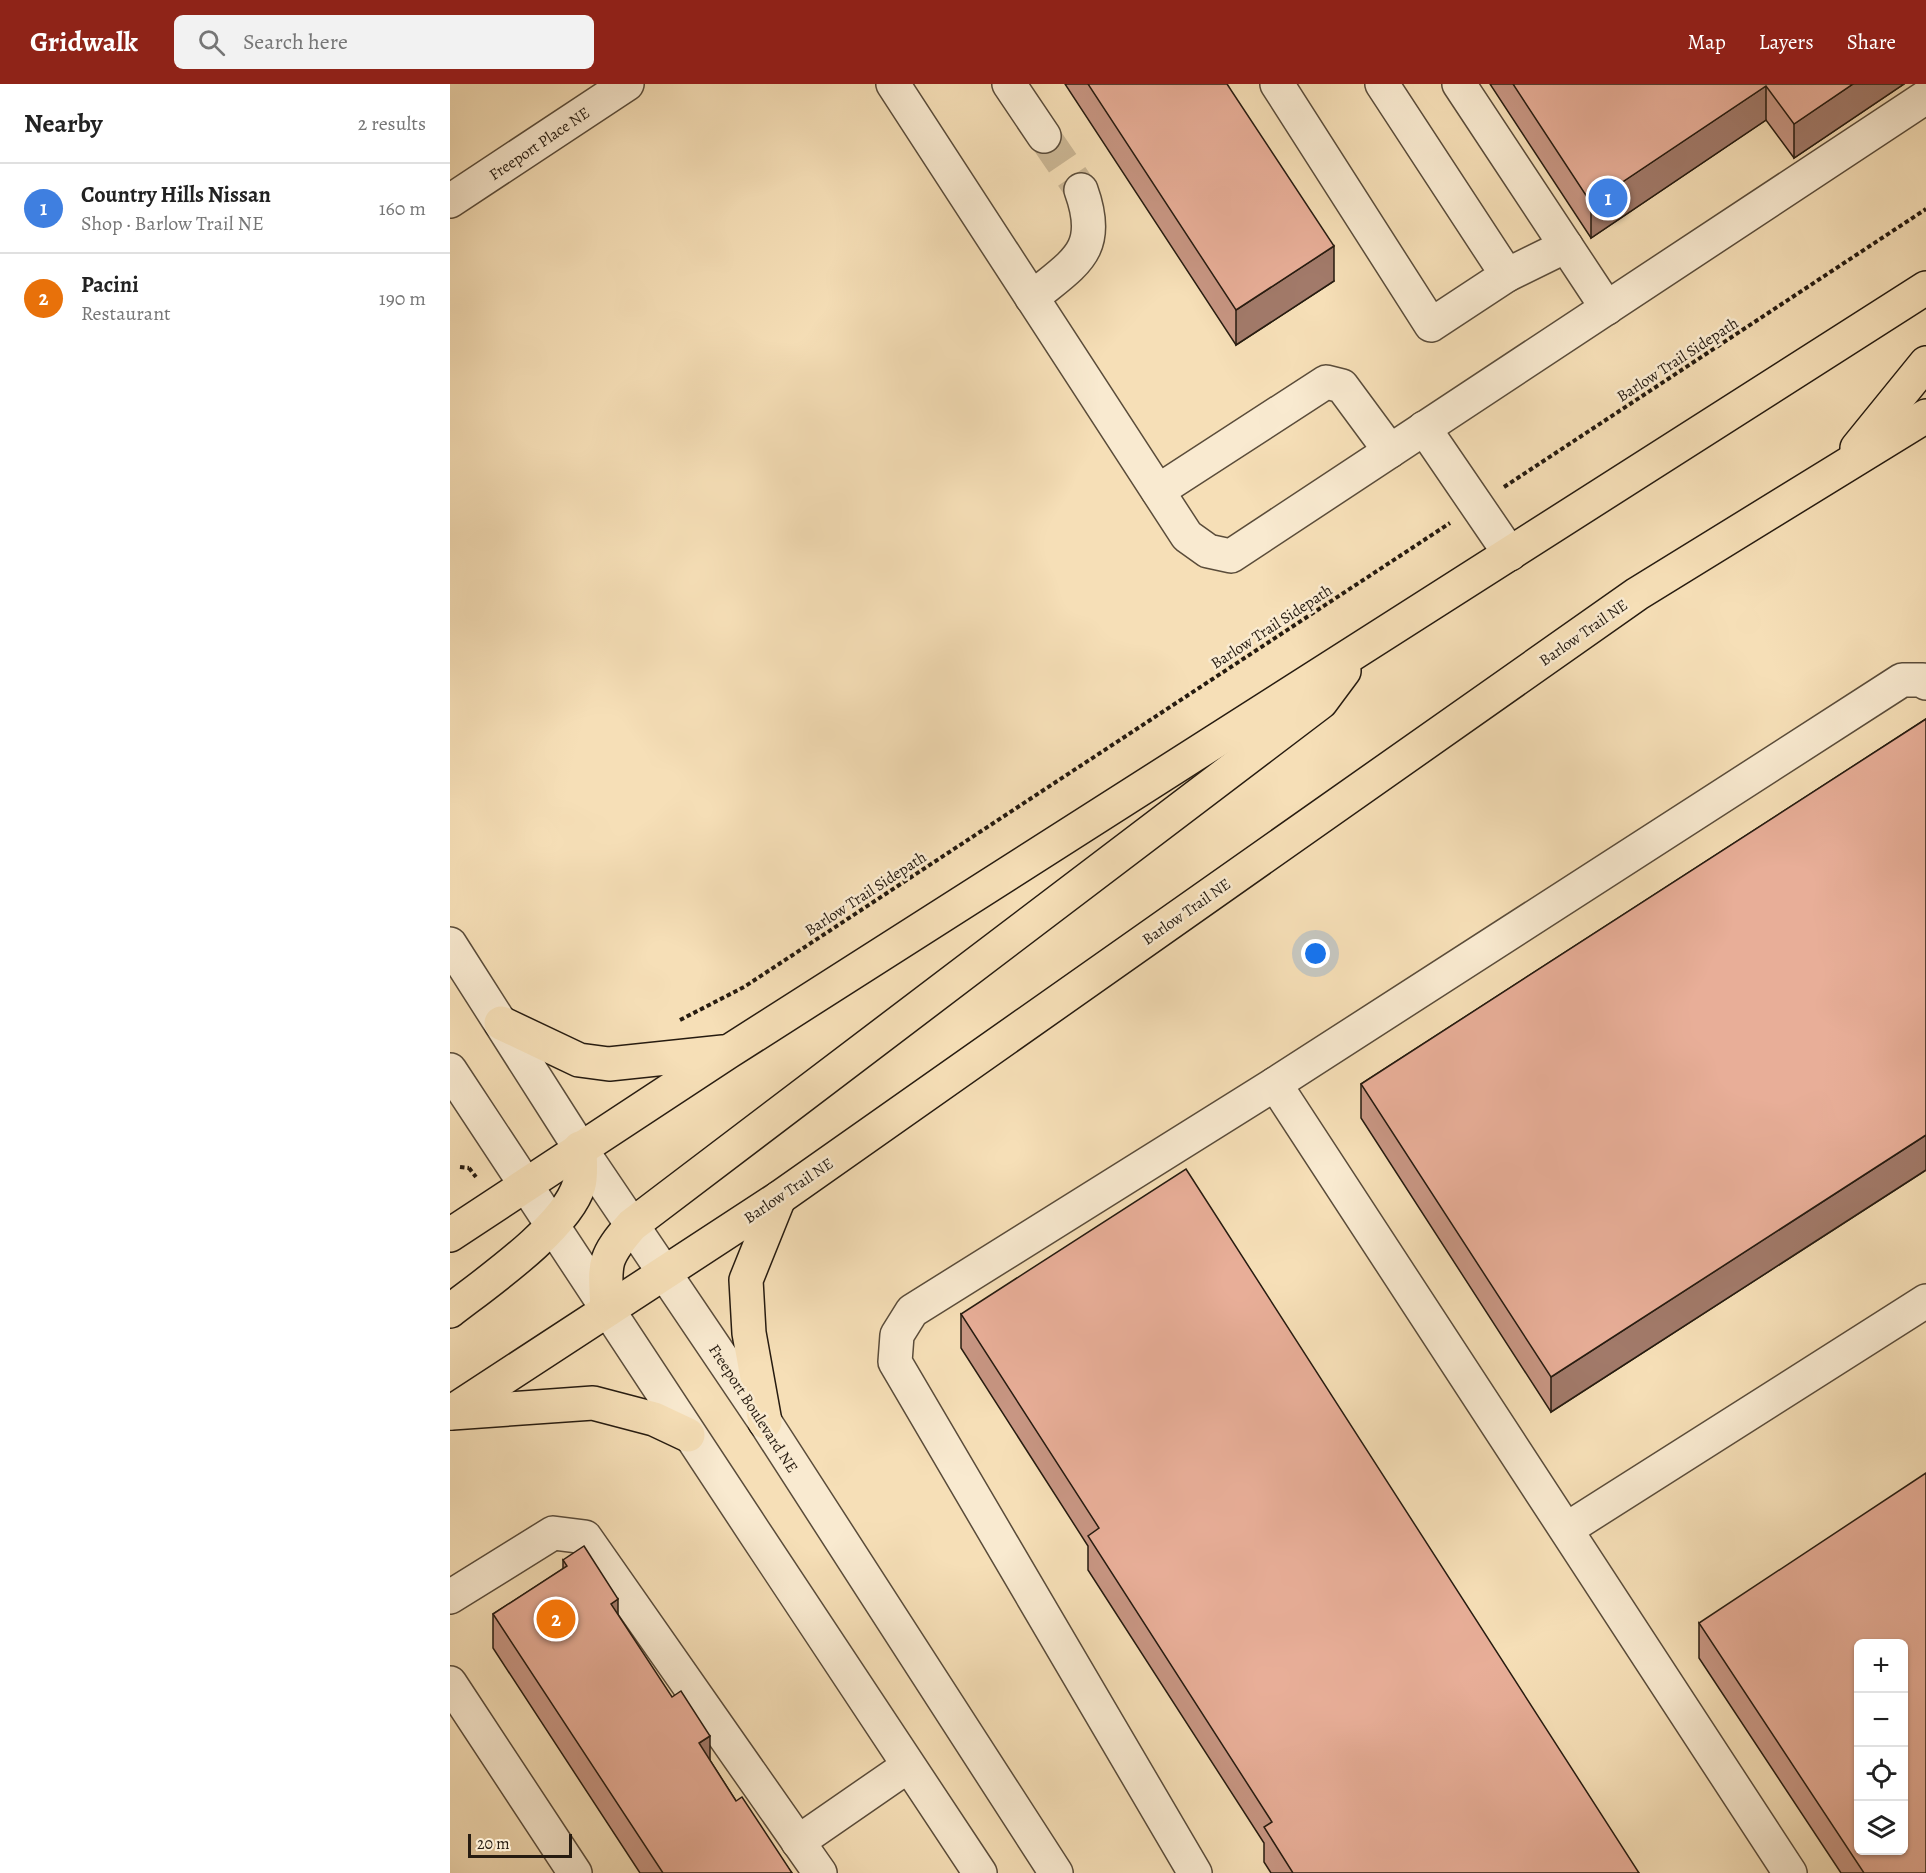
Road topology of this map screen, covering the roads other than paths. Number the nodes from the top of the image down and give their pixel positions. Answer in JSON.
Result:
{"nodes":[{"id":1,"x":627,"y":84,"type":"edge"},
{"id":2,"x":892,"y":84,"type":"edge"},
{"id":3,"x":1009,"y":84,"type":"edge"},
{"id":4,"x":1276,"y":84,"type":"edge"},
{"id":5,"x":1382,"y":84,"type":"edge"},
{"id":6,"x":1459,"y":84,"type":"edge"},
{"id":7,"x":1926,"y":97,"type":"edge"},
{"id":8,"x":1044,"y":136,"type":"tunnel mouth"},
{"id":9,"x":1080,"y":190,"type":"tunnel mouth"},
{"id":10,"x":450,"y":201,"type":"edge"},
{"id":11,"x":1566,"y":246,"type":"junction"},
{"id":12,"x":1507,"y":275,"type":"junction"},
{"id":13,"x":1926,"y":288,"type":"edge"},
{"id":14,"x":1032,"y":298,"type":"junction"},
{"id":15,"x":1607,"y":308,"type":"junction"},
{"id":16,"x":1926,"y":363,"type":"edge"},
{"id":17,"x":1926,"y":416,"type":"edge"},
{"id":18,"x":1424,"y":428,"type":"junction"},
{"id":19,"x":1390,"y":451,"type":"junction"},
{"id":20,"x":1842,"y":466,"type":"junction"},
{"id":21,"x":1158,"y":491,"type":"junction"},
{"id":22,"x":1510,"y":554,"type":"junction"},
{"id":23,"x":1358,"y":652,"type":"junction"},
{"id":24,"x":1926,"y":683,"type":"edge"},
{"id":25,"x":450,"y":944,"type":"edge"},
{"id":26,"x":501,"y":1023,"type":"junction"},
{"id":27,"x":728,"y":1052,"type":"junction"},
{"id":28,"x":450,"y":1070,"type":"edge"},
{"id":29,"x":1275,"y":1084,"type":"junction"},
{"id":30,"x":580,"y":1148,"type":"junction"},
{"id":31,"x":525,"y":1185,"type":"junction"},
{"id":32,"x":779,"y":1198,"type":"junction"},
{"id":33,"x":632,"y":1225,"type":"junction"},
{"id":34,"x":552,"y":1226,"type":"junction"},
{"id":35,"x":450,"y":1235,"type":"edge"},
{"id":36,"x":664,"y":1273,"type":"junction"},
{"id":37,"x":1926,"y":1301,"type":"edge"},
{"id":38,"x":607,"y":1310,"type":"junction"},
{"id":39,"x":450,"y":1311,"type":"edge"},
{"id":40,"x":450,"y":1413,"type":"edge"},
{"id":41,"x":765,"y":1422,"type":"junction"},
{"id":42,"x":688,"y":1435,"type":"junction"},
{"id":43,"x":1567,"y":1529,"type":"junction"},
{"id":44,"x":450,"y":1597,"type":"edge"},
{"id":45,"x":450,"y":1683,"type":"edge"},
{"id":46,"x":908,"y":1766,"type":"junction"},
{"id":47,"x":798,"y":1842,"type":"junction"},
{"id":48,"x":575,"y":1873,"type":"edge"},
{"id":49,"x":819,"y":1873,"type":"edge"},
{"id":50,"x":980,"y":1873,"type":"edge"},
{"id":51,"x":1056,"y":1873,"type":"edge"},
{"id":52,"x":1195,"y":1873,"type":"edge"},
{"id":53,"x":1790,"y":1873,"type":"edge"}],
"edges":[{"from":1,"to":10,"type":"street","name":"Freeport Place NE"},
{"from":2,"to":14,"type":"street"},
{"from":3,"to":8,"type":"street"},
{"from":4,"to":12,"type":"street"},
{"from":5,"to":12,"type":"street"},
{"from":6,"to":11,"type":"street"},
{"from":7,"to":15,"type":"street"},
{"from":9,"to":14,"type":"street"},
{"from":11,"to":12,"type":"street"},
{"from":11,"to":15,"type":"street"},
{"from":13,"to":22,"type":"main road"},
{"from":14,"to":21,"type":"street"},
{"from":15,"to":18,"type":"street"},
{"from":16,"to":20,"type":"main road"},
{"from":17,"to":20,"type":"main road","name":"Barlow Trail NE"},
{"from":18,"to":19,"type":"street"},
{"from":18,"to":22,"type":"street"},
{"from":19,"to":21,"type":"street"},
{"from":19,"to":21,"type":"street"},
{"from":20,"to":32,"type":"main road","name":"Barlow Trail NE"},
{"from":22,"to":23,"type":"main road"},
{"from":23,"to":27,"type":"main road"},
{"from":23,"to":33,"type":"main road"},
{"from":24,"to":29,"type":"street"},
{"from":25,"to":26,"type":"street","name":"Freeport Boulevard NE"},
{"from":26,"to":27,"type":"main road"},
{"from":26,"to":30,"type":"street","name":"Freeport Boulevard NE"},
{"from":27,"to":30,"type":"main road"},
{"from":28,"to":31,"type":"street"},
{"from":29,"to":43,"type":"street"},
{"from":29,"to":52,"type":"street"},
{"from":30,"to":31,"type":"main road"},
{"from":30,"to":33,"type":"street","name":"Freeport Boulevard NE"},
{"from":30,"to":34,"type":"main road"},
{"from":31,"to":34,"type":"street"},
{"from":31,"to":35,"type":"main road"},
{"from":32,"to":36,"type":"main road","name":"Barlow Trail NE"},
{"from":32,"to":41,"type":"main road"},
{"from":33,"to":36,"type":"street","name":"Freeport Boulevard NE"},
{"from":33,"to":38,"type":"main road"},
{"from":34,"to":38,"type":"street"},
{"from":34,"to":39,"type":"main road"},
{"from":36,"to":38,"type":"main road","name":"Barlow Trail NE"},
{"from":36,"to":41,"type":"street","name":"Freeport Boulevard NE"},
{"from":37,"to":43,"type":"street"},
{"from":38,"to":40,"type":"main road","name":"Barlow Trail NE"},
{"from":38,"to":42,"type":"street"},
{"from":40,"to":42,"type":"main road"},
{"from":41,"to":51,"type":"street","name":"Freeport Boulevard NE"},
{"from":42,"to":46,"type":"street"},
{"from":43,"to":53,"type":"street"},
{"from":44,"to":47,"type":"street"},
{"from":45,"to":48,"type":"street"},
{"from":46,"to":47,"type":"street"},
{"from":46,"to":50,"type":"street"},
{"from":47,"to":49,"type":"street"}]}
